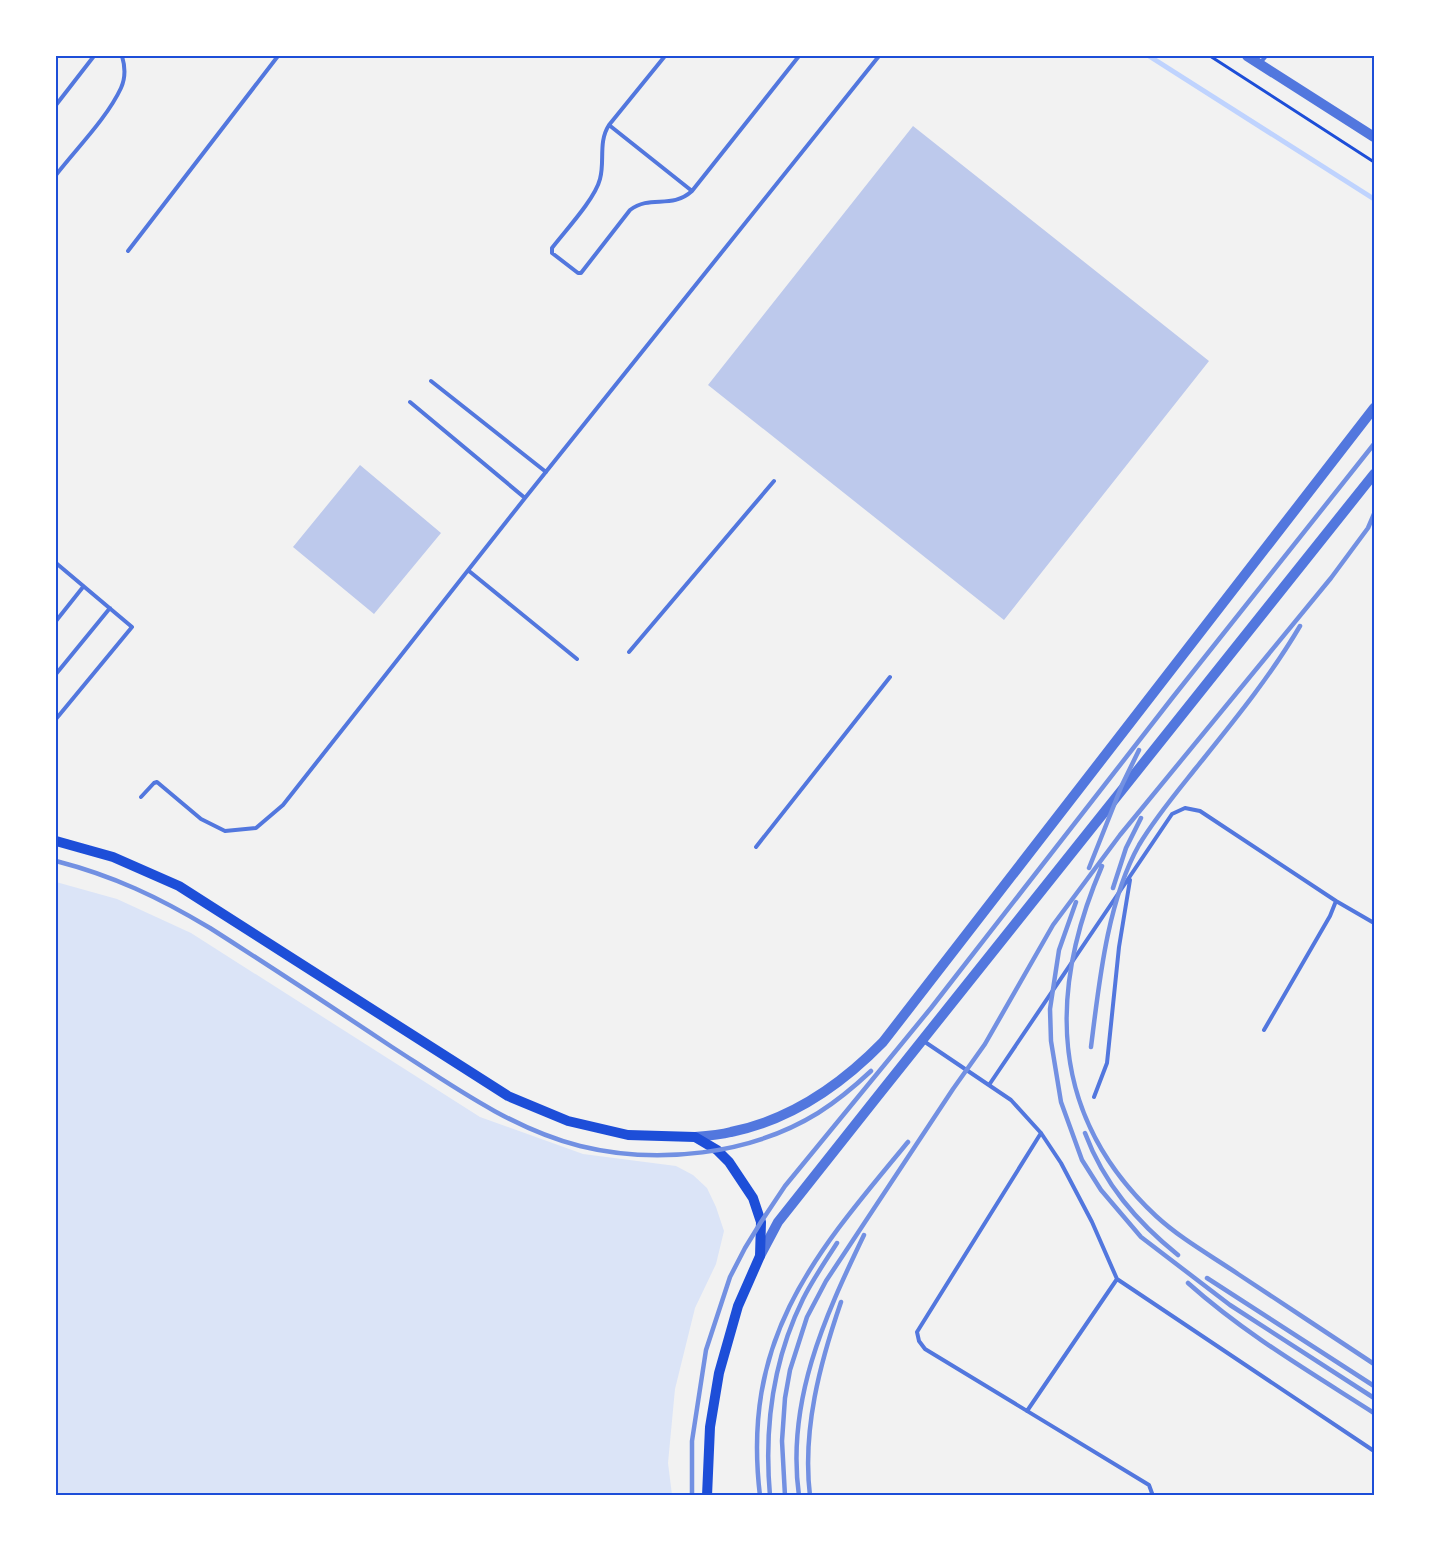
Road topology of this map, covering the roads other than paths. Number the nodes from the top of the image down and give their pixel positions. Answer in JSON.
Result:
{"nodes":[{"id":1,"x":94,"y":56,"type":"edge"},
{"id":2,"x":122,"y":56,"type":"edge"},
{"id":3,"x":278,"y":56,"type":"edge"},
{"id":4,"x":665,"y":56,"type":"edge"},
{"id":5,"x":799,"y":56,"type":"edge"},
{"id":6,"x":879,"y":56,"type":"edge"},
{"id":7,"x":1247,"y":56,"type":"edge"},
{"id":8,"x":1263,"y":60,"type":"edge"},
{"id":9,"x":56,"y":105,"type":"edge"},
{"id":10,"x":609,"y":125,"type":"junction"},
{"id":11,"x":1374,"y":137,"type":"edge"},
{"id":12,"x":56,"y":175,"type":"edge"},
{"id":13,"x":692,"y":191,"type":"junction"},
{"id":14,"x":128,"y":251,"type":"dead end"},
{"id":15,"x":431,"y":381,"type":"dead end"},
{"id":16,"x":410,"y":402,"type":"dead end"},
{"id":17,"x":1374,"y":408,"type":"edge"},
{"id":18,"x":546,"y":472,"type":"junction"},
{"id":19,"x":1374,"y":474,"type":"edge"},
{"id":20,"x":774,"y":481,"type":"dead end"},
{"id":21,"x":525,"y":498,"type":"junction"},
{"id":22,"x":56,"y":563,"type":"edge"},
{"id":23,"x":469,"y":571,"type":"junction"},
{"id":24,"x":84,"y":586,"type":"junction"},
{"id":25,"x":110,"y":608,"type":"junction"},
{"id":26,"x":56,"y":621,"type":"edge"},
{"id":27,"x":629,"y":652,"type":"dead end"},
{"id":28,"x":577,"y":659,"type":"dead end"},
{"id":29,"x":56,"y":674,"type":"edge"},
{"id":30,"x":890,"y":676,"type":"dead end"},
{"id":31,"x":56,"y":719,"type":"edge"},
{"id":32,"x":141,"y":797,"type":"dead end"},
{"id":33,"x":56,"y":841,"type":"edge"},
{"id":34,"x":756,"y":847,"type":"dead end"},
{"id":35,"x":1130,"y":877,"type":"junction"},
{"id":36,"x":1336,"y":901,"type":"junction"},
{"id":37,"x":1374,"y":923,"type":"edge"},
{"id":38,"x":1264,"y":1030,"type":"dead end"},
{"id":39,"x":922,"y":1040,"type":"junction"},
{"id":40,"x":989,"y":1084,"type":"junction"},
{"id":41,"x":1094,"y":1097,"type":"dead end"},
{"id":42,"x":1041,"y":1133,"type":"junction"},
{"id":43,"x":695,"y":1137,"type":"junction"},
{"id":44,"x":760,"y":1256,"type":"junction"},
{"id":45,"x":1117,"y":1279,"type":"junction"},
{"id":46,"x":1027,"y":1410,"type":"junction"},
{"id":47,"x":1374,"y":1451,"type":"edge"},
{"id":48,"x":707,"y":1496,"type":"edge"},
{"id":49,"x":1153,"y":1496,"type":"edge"}],
"edges":[{"from":1,"to":9,"type":"lane"},
{"from":2,"to":12,"type":"lane"},
{"from":3,"to":14,"type":"lane"},
{"from":4,"to":10,"type":"lane"},
{"from":5,"to":13,"type":"lane"},
{"from":6,"to":18,"type":"lane"},
{"from":7,"to":8,"type":"street"},
{"from":8,"to":11,"type":"street"},
{"from":10,"to":13,"type":"lane"},
{"from":10,"to":13,"type":"lane"},
{"from":15,"to":18,"type":"lane"},
{"from":16,"to":21,"type":"lane"},
{"from":17,"to":43,"type":"street"},
{"from":18,"to":21,"type":"lane"},
{"from":19,"to":39,"type":"street"},
{"from":20,"to":27,"type":"lane"},
{"from":21,"to":23,"type":"lane"},
{"from":22,"to":24,"type":"lane"},
{"from":23,"to":28,"type":"lane"},
{"from":23,"to":32,"type":"lane"},
{"from":24,"to":25,"type":"lane"},
{"from":24,"to":26,"type":"lane"},
{"from":25,"to":29,"type":"lane"},
{"from":25,"to":31,"type":"lane"},
{"from":30,"to":34,"type":"lane"},
{"from":33,"to":43,"type":"main road"},
{"from":35,"to":36,"type":"lane"},
{"from":35,"to":40,"type":"lane"},
{"from":35,"to":41,"type":"lane"},
{"from":36,"to":37,"type":"lane"},
{"from":36,"to":38,"type":"lane"},
{"from":39,"to":40,"type":"lane"},
{"from":39,"to":44,"type":"street"},
{"from":40,"to":42,"type":"lane"},
{"from":42,"to":45,"type":"lane"},
{"from":42,"to":46,"type":"lane"},
{"from":43,"to":44,"type":"main road"},
{"from":44,"to":48,"type":"main road"},
{"from":45,"to":46,"type":"lane"},
{"from":45,"to":47,"type":"lane"},
{"from":46,"to":49,"type":"lane"}]}
